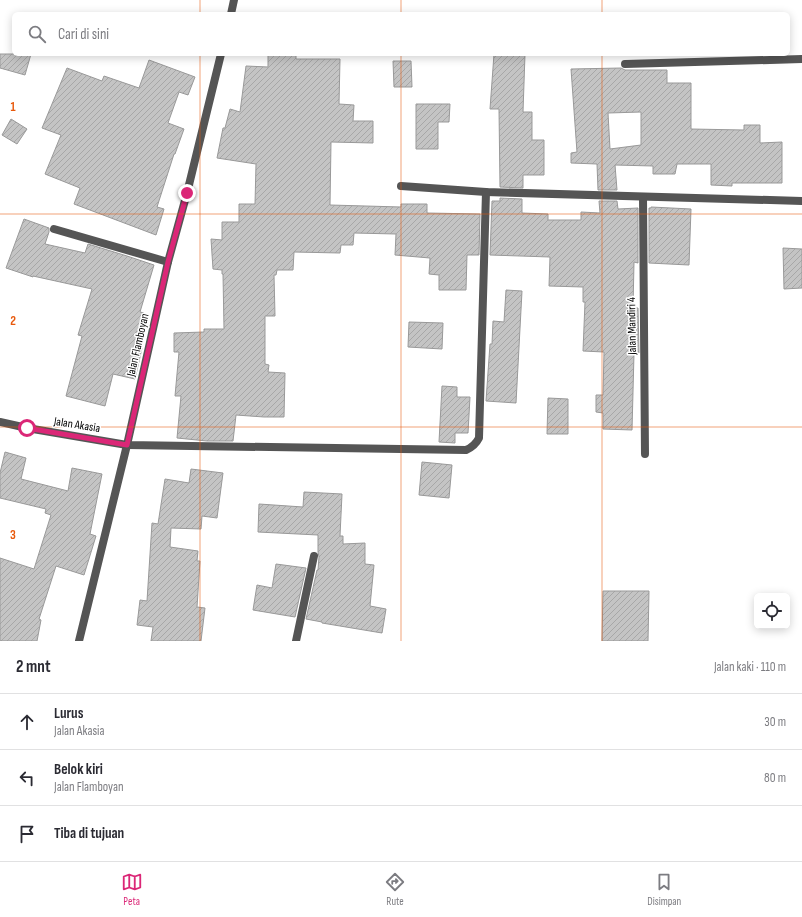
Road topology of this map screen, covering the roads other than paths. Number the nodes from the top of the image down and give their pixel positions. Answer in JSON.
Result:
{"nodes":[{"id":1,"x":234,"y":0,"type":"edge"},
{"id":2,"x":231,"y":12,"type":"edge"},
{"id":3,"x":221,"y":56,"type":"edge"},
{"id":4,"x":802,"y":59,"type":"edge"},
{"id":5,"x":625,"y":64,"type":"dead end"},
{"id":6,"x":401,"y":186,"type":"dead end"},
{"id":7,"x":486,"y":192,"type":"junction"},
{"id":8,"x":643,"y":197,"type":"junction"},
{"id":9,"x":802,"y":201,"type":"edge"},
{"id":10,"x":54,"y":229,"type":"dead end"},
{"id":11,"x":168,"y":262,"type":"junction"},
{"id":12,"x":0,"y":422,"type":"edge"},
{"id":13,"x":127,"y":445,"type":"junction"},
{"id":14,"x":646,"y":454,"type":"dead end"},
{"id":15,"x":314,"y":556,"type":"dead end"},
{"id":16,"x":79,"y":641,"type":"edge"},
{"id":17,"x":296,"y":641,"type":"edge"}],
"edges":[{"from":1,"to":2,"type":"street"},
{"from":3,"to":11,"type":"street","name":"Jalan Flamboyan"},
{"from":4,"to":5,"type":"street"},
{"from":6,"to":7,"type":"street"},
{"from":7,"to":8,"type":"street"},
{"from":7,"to":13,"type":"street","name":"Jalan Akasia"},
{"from":8,"to":9,"type":"street"},
{"from":8,"to":14,"type":"street","name":"Jalan Mandiri 4"},
{"from":10,"to":11,"type":"street"},
{"from":11,"to":13,"type":"street","name":"Jalan Flamboyan"},
{"from":12,"to":13,"type":"street","name":"Jalan Akasia"},
{"from":13,"to":16,"type":"street","name":"Jalan Flamboyan"},
{"from":15,"to":17,"type":"street"}]}
